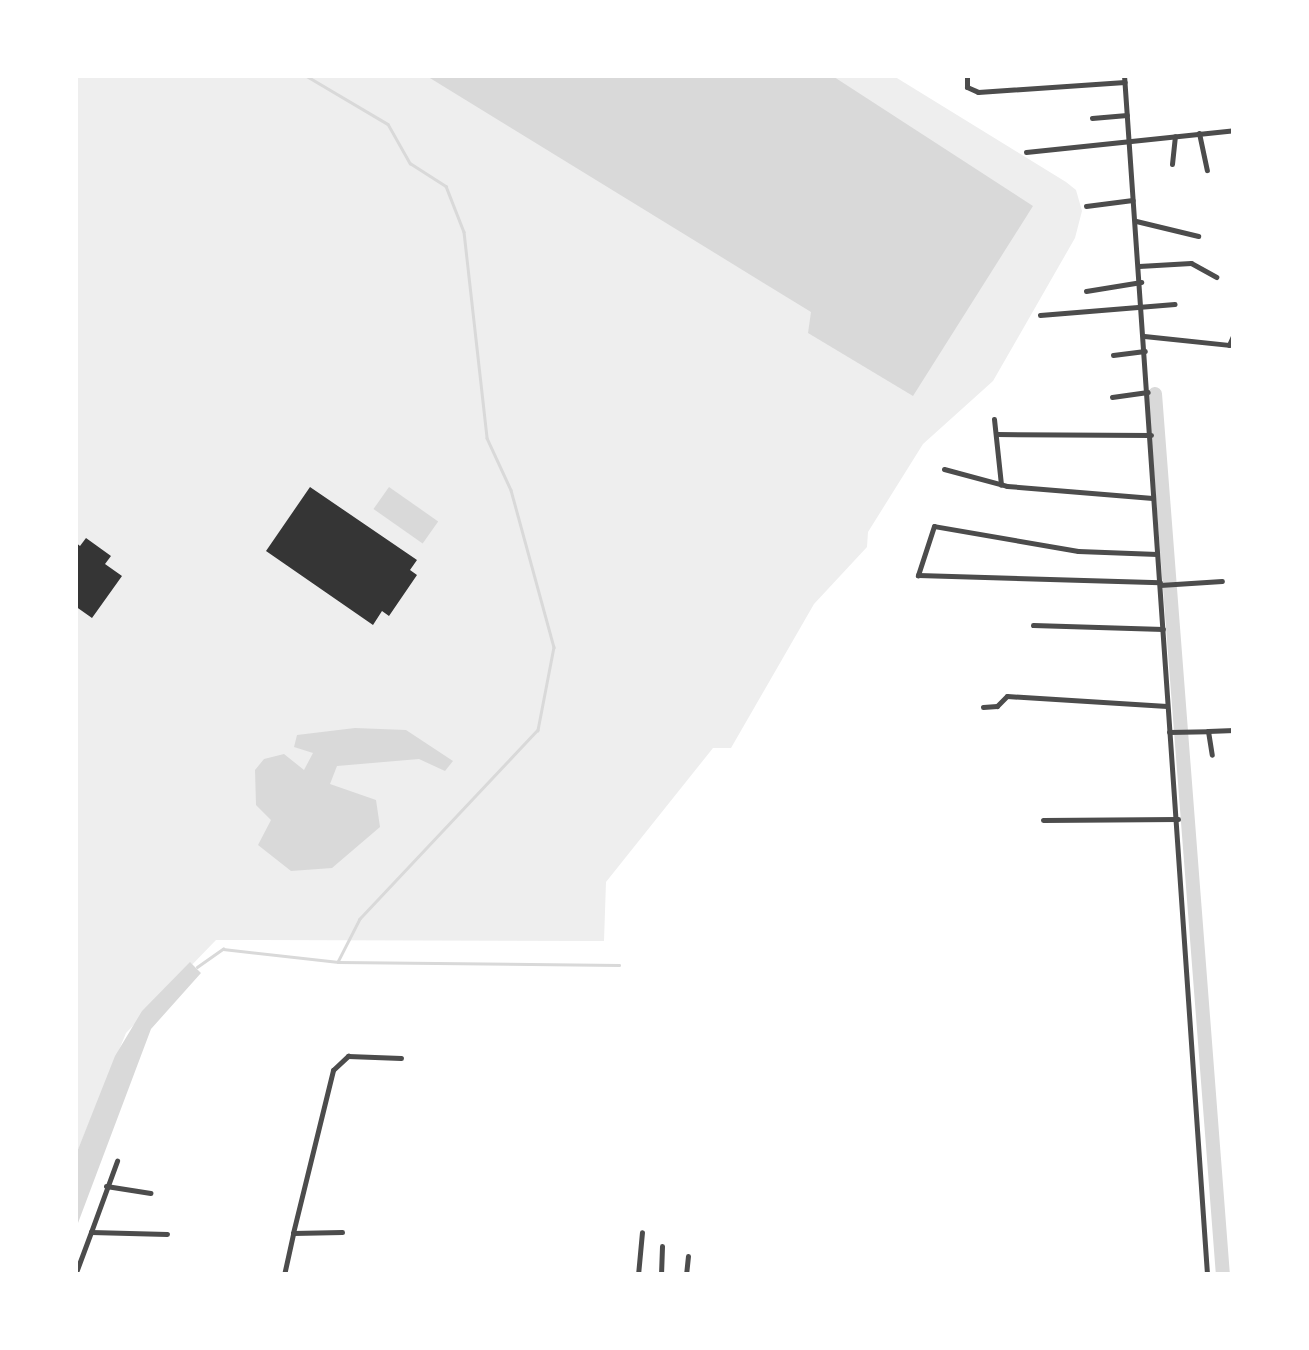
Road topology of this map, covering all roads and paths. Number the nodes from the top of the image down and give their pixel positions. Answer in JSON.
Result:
{"nodes":[{"id":1,"x":967,"y":75,"type":"edge"},
{"id":2,"x":1124,"y":79,"type":"edge"},
{"id":3,"x":1127,"y":116,"type":"junction"},
{"id":4,"x":1092,"y":118,"type":"dead end"},
{"id":5,"x":1233,"y":130,"type":"edge"},
{"id":6,"x":1199,"y":133,"type":"junction"},
{"id":7,"x":1174,"y":136,"type":"junction"},
{"id":8,"x":1129,"y":141,"type":"junction"},
{"id":9,"x":1234,"y":150,"type":"edge"},
{"id":10,"x":1026,"y":152,"type":"dead end"},
{"id":11,"x":1172,"y":164,"type":"dead end"},
{"id":12,"x":1207,"y":170,"type":"dead end"},
{"id":13,"x":1133,"y":200,"type":"junction"},
{"id":14,"x":1086,"y":206,"type":"dead end"},
{"id":15,"x":1136,"y":222,"type":"junction"},
{"id":16,"x":1198,"y":236,"type":"dead end"},
{"id":17,"x":1139,"y":266,"type":"junction"},
{"id":18,"x":1216,"y":277,"type":"dead end"},
{"id":19,"x":1141,"y":282,"type":"junction"},
{"id":20,"x":1086,"y":291,"type":"dead end"},
{"id":21,"x":1176,"y":304,"type":"dead end"},
{"id":22,"x":1142,"y":305,"type":"junction"},
{"id":23,"x":1040,"y":315,"type":"dead end"},
{"id":24,"x":1234,"y":334,"type":"edge"},
{"id":25,"x":1144,"y":336,"type":"junction"},
{"id":26,"x":1146,"y":351,"type":"junction"},
{"id":27,"x":1113,"y":355,"type":"dead end"},
{"id":28,"x":1148,"y":392,"type":"junction"},
{"id":29,"x":1112,"y":397,"type":"dead end"},
{"id":30,"x":994,"y":418,"type":"dead end"},
{"id":31,"x":996,"y":434,"type":"junction"},
{"id":32,"x":1150,"y":435,"type":"junction"},
{"id":33,"x":944,"y":469,"type":"dead end"},
{"id":34,"x":1002,"y":485,"type":"junction"},
{"id":35,"x":1153,"y":498,"type":"junction"},
{"id":36,"x":1157,"y":554,"type":"junction"},
{"id":37,"x":1222,"y":581,"type":"dead end"},
{"id":38,"x":1161,"y":584,"type":"junction"},
{"id":39,"x":1033,"y":625,"type":"dead end"},
{"id":40,"x":1163,"y":628,"type":"junction"},
{"id":41,"x":1167,"y":706,"type":"junction"},
{"id":42,"x":983,"y":707,"type":"dead end"},
{"id":43,"x":1234,"y":730,"type":"edge"},
{"id":44,"x":1208,"y":731,"type":"junction"},
{"id":45,"x":1169,"y":732,"type":"junction"},
{"id":46,"x":1212,"y":755,"type":"dead end"},
{"id":47,"x":1178,"y":819,"type":"junction"},
{"id":48,"x":1043,"y":820,"type":"dead end"},
{"id":49,"x":402,"y":1058,"type":"dead end"},
{"id":50,"x":1234,"y":1145,"type":"edge"},
{"id":51,"x":1234,"y":1154,"type":"edge"},
{"id":52,"x":118,"y":1161,"type":"dead end"},
{"id":53,"x":106,"y":1186,"type":"junction"},
{"id":54,"x":150,"y":1193,"type":"dead end"},
{"id":55,"x":91,"y":1232,"type":"junction"},
{"id":56,"x":342,"y":1232,"type":"dead end"},
{"id":57,"x":642,"y":1232,"type":"dead end"},
{"id":58,"x":293,"y":1233,"type":"junction"},
{"id":59,"x":168,"y":1234,"type":"dead end"},
{"id":60,"x":662,"y":1246,"type":"dead end"},
{"id":61,"x":688,"y":1256,"type":"dead end"},
{"id":62,"x":76,"y":1275,"type":"edge"},
{"id":63,"x":284,"y":1275,"type":"edge"},
{"id":64,"x":638,"y":1275,"type":"edge"},
{"id":65,"x":660,"y":1275,"type":"edge"},
{"id":66,"x":686,"y":1275,"type":"edge"},
{"id":67,"x":1207,"y":1275,"type":"edge"}],
"edges":[{"from":1,"to":2,"type":"street"},
{"from":2,"to":3,"type":"street"},
{"from":3,"to":4,"type":"street"},
{"from":3,"to":8,"type":"street"},
{"from":5,"to":6,"type":"street"},
{"from":5,"to":9,"type":"street"},
{"from":6,"to":7,"type":"street"},
{"from":6,"to":12,"type":"street"},
{"from":7,"to":8,"type":"street"},
{"from":7,"to":11,"type":"street"},
{"from":8,"to":10,"type":"street"},
{"from":8,"to":13,"type":"street"},
{"from":13,"to":14,"type":"street"},
{"from":13,"to":15,"type":"street"},
{"from":15,"to":16,"type":"street"},
{"from":15,"to":17,"type":"street"},
{"from":17,"to":18,"type":"street"},
{"from":17,"to":19,"type":"street"},
{"from":19,"to":20,"type":"street"},
{"from":19,"to":22,"type":"street"},
{"from":21,"to":22,"type":"street"},
{"from":22,"to":23,"type":"street"},
{"from":22,"to":25,"type":"street"},
{"from":24,"to":25,"type":"street"},
{"from":25,"to":26,"type":"street"},
{"from":26,"to":27,"type":"street"},
{"from":26,"to":28,"type":"street"},
{"from":28,"to":29,"type":"street"},
{"from":28,"to":32,"type":"street"},
{"from":30,"to":31,"type":"street"},
{"from":31,"to":32,"type":"street"},
{"from":31,"to":34,"type":"street"},
{"from":32,"to":35,"type":"street"},
{"from":33,"to":34,"type":"street"},
{"from":34,"to":35,"type":"street"},
{"from":35,"to":36,"type":"street"},
{"from":36,"to":38,"type":"street"},
{"from":36,"to":38,"type":"street"},
{"from":37,"to":38,"type":"street"},
{"from":38,"to":40,"type":"street"},
{"from":39,"to":40,"type":"street"},
{"from":40,"to":41,"type":"street"},
{"from":41,"to":42,"type":"street"},
{"from":41,"to":45,"type":"street"},
{"from":43,"to":44,"type":"street"},
{"from":44,"to":45,"type":"street"},
{"from":44,"to":46,"type":"street"},
{"from":45,"to":47,"type":"street"},
{"from":47,"to":48,"type":"street"},
{"from":47,"to":67,"type":"street"},
{"from":49,"to":58,"type":"street"},
{"from":50,"to":51,"type":"street"},
{"from":52,"to":53,"type":"street"},
{"from":53,"to":54,"type":"street"},
{"from":53,"to":55,"type":"street"},
{"from":55,"to":59,"type":"street"},
{"from":55,"to":62,"type":"street"},
{"from":56,"to":58,"type":"street"},
{"from":57,"to":64,"type":"street"},
{"from":58,"to":63,"type":"street"},
{"from":60,"to":65,"type":"street"},
{"from":61,"to":66,"type":"street"}]}
